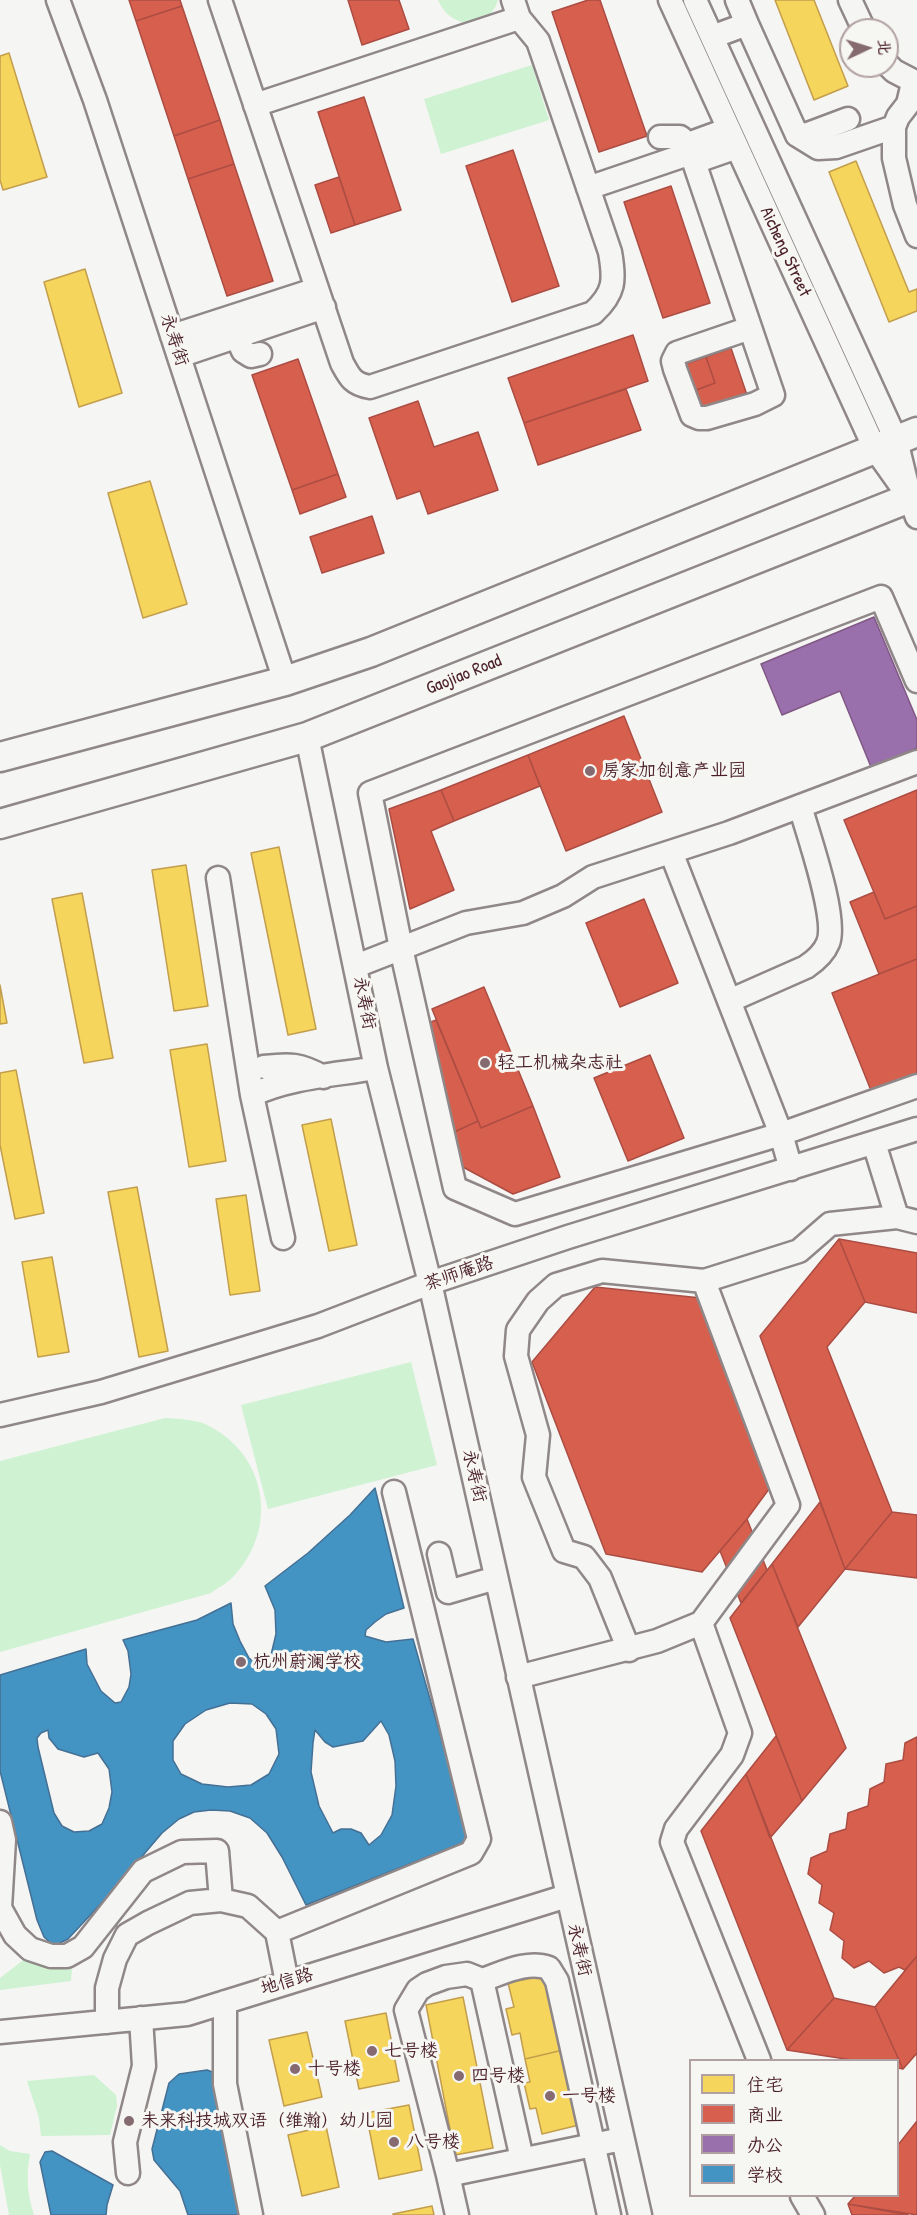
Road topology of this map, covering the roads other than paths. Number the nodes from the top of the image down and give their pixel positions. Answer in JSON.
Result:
{"nodes":[{"id":1,"x":58,"y":0,"type":"edge"},
{"id":2,"x":220,"y":0,"type":"edge"},
{"id":3,"x":670,"y":0,"type":"edge"},
{"id":4,"x":695,"y":0,"type":"edge"},
{"id":5,"x":737,"y":0,"type":"edge"},
{"id":6,"x":850,"y":0,"type":"edge"},
{"id":7,"x":516,"y":9,"type":"edge"},
{"id":8,"x":858,"y":18,"type":"edge"},
{"id":9,"x":747,"y":24,"type":"junction"},
{"id":10,"x":712,"y":37,"type":"junction"},
{"id":11,"x":899,"y":72,"type":"edge"},
{"id":12,"x":915,"y":83,"type":"edge"},
{"id":13,"x":255,"y":105,"type":"junction"},
{"id":14,"x":849,"y":119,"type":"dead end"},
{"id":15,"x":894,"y":127,"type":"junction"},
{"id":16,"x":797,"y":135,"type":"junction"},
{"id":17,"x":660,"y":137,"type":"dead end"},
{"id":18,"x":733,"y":138,"type":"junction"},
{"id":19,"x":691,"y":153,"type":"junction"},
{"id":20,"x":588,"y":188,"type":"junction"},
{"id":21,"x":917,"y":236,"type":"edge"},
{"id":22,"x":320,"y":298,"type":"junction"},
{"id":23,"x":750,"y":328,"type":"junction"},
{"id":24,"x":237,"y":337,"type":"junction"},
{"id":25,"x":176,"y":346,"type":"junction"},
{"id":26,"x":260,"y":354,"type":"dead end"},
{"id":27,"x":896,"y":440,"type":"edge"},
{"id":28,"x":914,"y":504,"type":"edge"},
{"id":29,"x":285,"y":681,"type":"junction"},
{"id":30,"x":917,"y":681,"type":"edge"},
{"id":31,"x":307,"y":737,"type":"junction"},
{"id":32,"x":0,"y":757,"type":"edge"},
{"id":33,"x":917,"y":762,"type":"edge"},
{"id":34,"x":800,"y":806,"type":"junction"},
{"id":35,"x":0,"y":824,"type":"edge"},
{"id":36,"x":671,"y":852,"type":"junction"},
{"id":37,"x":218,"y":878,"type":"dead end"},
{"id":38,"x":401,"y":948,"type":"junction"},
{"id":39,"x":357,"y":966,"type":"junction"},
{"id":40,"x":729,"y":1001,"type":"junction"},
{"id":41,"x":264,"y":1067,"type":"dead end"},
{"id":42,"x":376,"y":1068,"type":"junction"},
{"id":43,"x":323,"y":1077,"type":"junction"},
{"id":44,"x":917,"y":1086,"type":"edge"},
{"id":45,"x":252,"y":1095,"type":"junction"},
{"id":46,"x":917,"y":1129,"type":"edge"},
{"id":47,"x":781,"y":1134,"type":"junction"},
{"id":48,"x":874,"y":1143,"type":"junction"},
{"id":49,"x":791,"y":1169,"type":"junction"},
{"id":50,"x":907,"y":1220,"type":"edge"},
{"id":51,"x":283,"y":1238,"type":"dead end"},
{"id":52,"x":704,"y":1281,"type":"junction"},
{"id":53,"x":430,"y":1283,"type":"junction"},
{"id":54,"x":0,"y":1415,"type":"edge"},
{"id":55,"x":394,"y":1492,"type":"dead end"},
{"id":56,"x":439,"y":1554,"type":"dead end"},
{"id":57,"x":496,"y":1578,"type":"junction"},
{"id":58,"x":448,"y":1592,"type":"junction"},
{"id":59,"x":420,"y":1598,"type":"junction"},
{"id":60,"x":701,"y":1623,"type":"junction"},
{"id":61,"x":628,"y":1650,"type":"junction"},
{"id":62,"x":518,"y":1677,"type":"junction"},
{"id":63,"x":0,"y":1822,"type":"edge"},
{"id":64,"x":567,"y":1896,"type":"junction"},
{"id":65,"x":221,"y":1900,"type":"junction"},
{"id":66,"x":277,"y":1932,"type":"junction"},
{"id":67,"x":482,"y":1980,"type":"junction"},
{"id":68,"x":287,"y":1982,"type":"junction"},
{"id":69,"x":225,"y":2002,"type":"junction"},
{"id":70,"x":141,"y":2018,"type":"junction"},
{"id":71,"x":107,"y":2022,"type":"junction"},
{"id":72,"x":0,"y":2032,"type":"edge"},
{"id":73,"x":758,"y":2059,"type":"edge"},
{"id":74,"x":621,"y":2139,"type":"junction"},
{"id":75,"x":594,"y":2145,"type":"junction"},
{"id":76,"x":522,"y":2159,"type":"junction"},
{"id":77,"x":128,"y":2173,"type":"dead end"},
{"id":78,"x":448,"y":2175,"type":"junction"},
{"id":79,"x":803,"y":2197,"type":"edge"},
{"id":80,"x":251,"y":2215,"type":"edge"},
{"id":81,"x":457,"y":2215,"type":"edge"},
{"id":82,"x":609,"y":2215,"type":"edge"},
{"id":83,"x":640,"y":2215,"type":"edge"},
{"id":84,"x":813,"y":2215,"type":"edge"}],
"edges":[{"from":1,"to":25,"type":"street","name":"永寿街"},
{"from":2,"to":13,"type":"street"},
{"from":3,"to":18,"type":"street","name":"Aicheng Street"},
{"from":4,"to":10,"type":"street","name":"Aicheng Street"},
{"from":5,"to":9,"type":"street"},
{"from":6,"to":8,"type":"street"},
{"from":7,"to":13,"type":"street"},
{"from":7,"to":20,"type":"street"},
{"from":9,"to":10,"type":"street"},
{"from":9,"to":16,"type":"street"},
{"from":10,"to":27,"type":"street","name":"Aicheng Street"},
{"from":11,"to":12,"type":"street"},
{"from":12,"to":15,"type":"street"},
{"from":13,"to":22,"type":"street"},
{"from":14,"to":16,"type":"street"},
{"from":15,"to":16,"type":"street"},
{"from":15,"to":21,"type":"street"},
{"from":17,"to":19,"type":"street"},
{"from":18,"to":19,"type":"street"},
{"from":18,"to":27,"type":"street","name":"Aicheng Street"},
{"from":19,"to":20,"type":"street"},
{"from":19,"to":23,"type":"street"},
{"from":20,"to":22,"type":"street"},
{"from":22,"to":24,"type":"street"},
{"from":22,"to":25,"type":"street"},
{"from":23,"to":23,"type":"street"},
{"from":24,"to":25,"type":"street"},
{"from":24,"to":26,"type":"street"},
{"from":25,"to":29,"type":"street","name":"永寿街"},
{"from":27,"to":28,"type":"street","name":"Aicheng Street"},
{"from":27,"to":29,"type":"main road"},
{"from":28,"to":31,"type":"main road","name":"Gaojiao Road"},
{"from":29,"to":32,"type":"main road"},
{"from":30,"to":38,"type":"street"},
{"from":31,"to":35,"type":"main road","name":"Gaojiao Road"},
{"from":31,"to":39,"type":"street","name":"永寿街"},
{"from":33,"to":34,"type":"street"},
{"from":34,"to":36,"type":"street"},
{"from":34,"to":40,"type":"street"},
{"from":36,"to":38,"type":"street"},
{"from":36,"to":40,"type":"street"},
{"from":37,"to":45,"type":"street"},
{"from":38,"to":39,"type":"street"},
{"from":38,"to":47,"type":"street"},
{"from":39,"to":42,"type":"street","name":"永寿街"},
{"from":40,"to":47,"type":"street"},
{"from":41,"to":43,"type":"street"},
{"from":42,"to":43,"type":"street"},
{"from":42,"to":53,"type":"street","name":"永寿街"},
{"from":43,"to":45,"type":"street"},
{"from":44,"to":47,"type":"street"},
{"from":45,"to":51,"type":"street"},
{"from":46,"to":48,"type":"street","name":"茶师庵路"},
{"from":47,"to":49,"type":"street"},
{"from":48,"to":49,"type":"street","name":"茶师庵路"},
{"from":48,"to":50,"type":"street"},
{"from":49,"to":53,"type":"street","name":"茶师庵路"},
{"from":50,"to":52,"type":"street"},
{"from":52,"to":60,"type":"street"},
{"from":52,"to":61,"type":"street"},
{"from":53,"to":54,"type":"street","name":"茶师庵路"},
{"from":53,"to":57,"type":"street","name":"永寿街"},
{"from":55,"to":59,"type":"street"},
{"from":56,"to":58,"type":"street"},
{"from":57,"to":58,"type":"street"},
{"from":57,"to":62,"type":"street","name":"永寿街"},
{"from":58,"to":59,"type":"street"},
{"from":59,"to":66,"type":"street"},
{"from":60,"to":61,"type":"street"},
{"from":60,"to":73,"type":"street"},
{"from":61,"to":62,"type":"street"},
{"from":62,"to":64,"type":"street","name":"永寿街"},
{"from":63,"to":65,"type":"street"},
{"from":64,"to":68,"type":"street","name":"地信路"},
{"from":64,"to":74,"type":"street","name":"永寿街"},
{"from":65,"to":66,"type":"street"},
{"from":65,"to":71,"type":"street"},
{"from":66,"to":68,"type":"street"},
{"from":67,"to":75,"type":"street"},
{"from":67,"to":76,"type":"street"},
{"from":67,"to":78,"type":"street"},
{"from":68,"to":69,"type":"street","name":"地信路"},
{"from":69,"to":70,"type":"street","name":"地信路"},
{"from":69,"to":80,"type":"street"},
{"from":70,"to":71,"type":"street","name":"地信路"},
{"from":70,"to":77,"type":"street"},
{"from":71,"to":72,"type":"street","name":"地信路"},
{"from":74,"to":75,"type":"street"},
{"from":74,"to":83,"type":"street","name":"永寿街"},
{"from":75,"to":76,"type":"street"},
{"from":75,"to":82,"type":"street"},
{"from":76,"to":78,"type":"street"},
{"from":78,"to":81,"type":"street"},
{"from":79,"to":84,"type":"street"}]}
